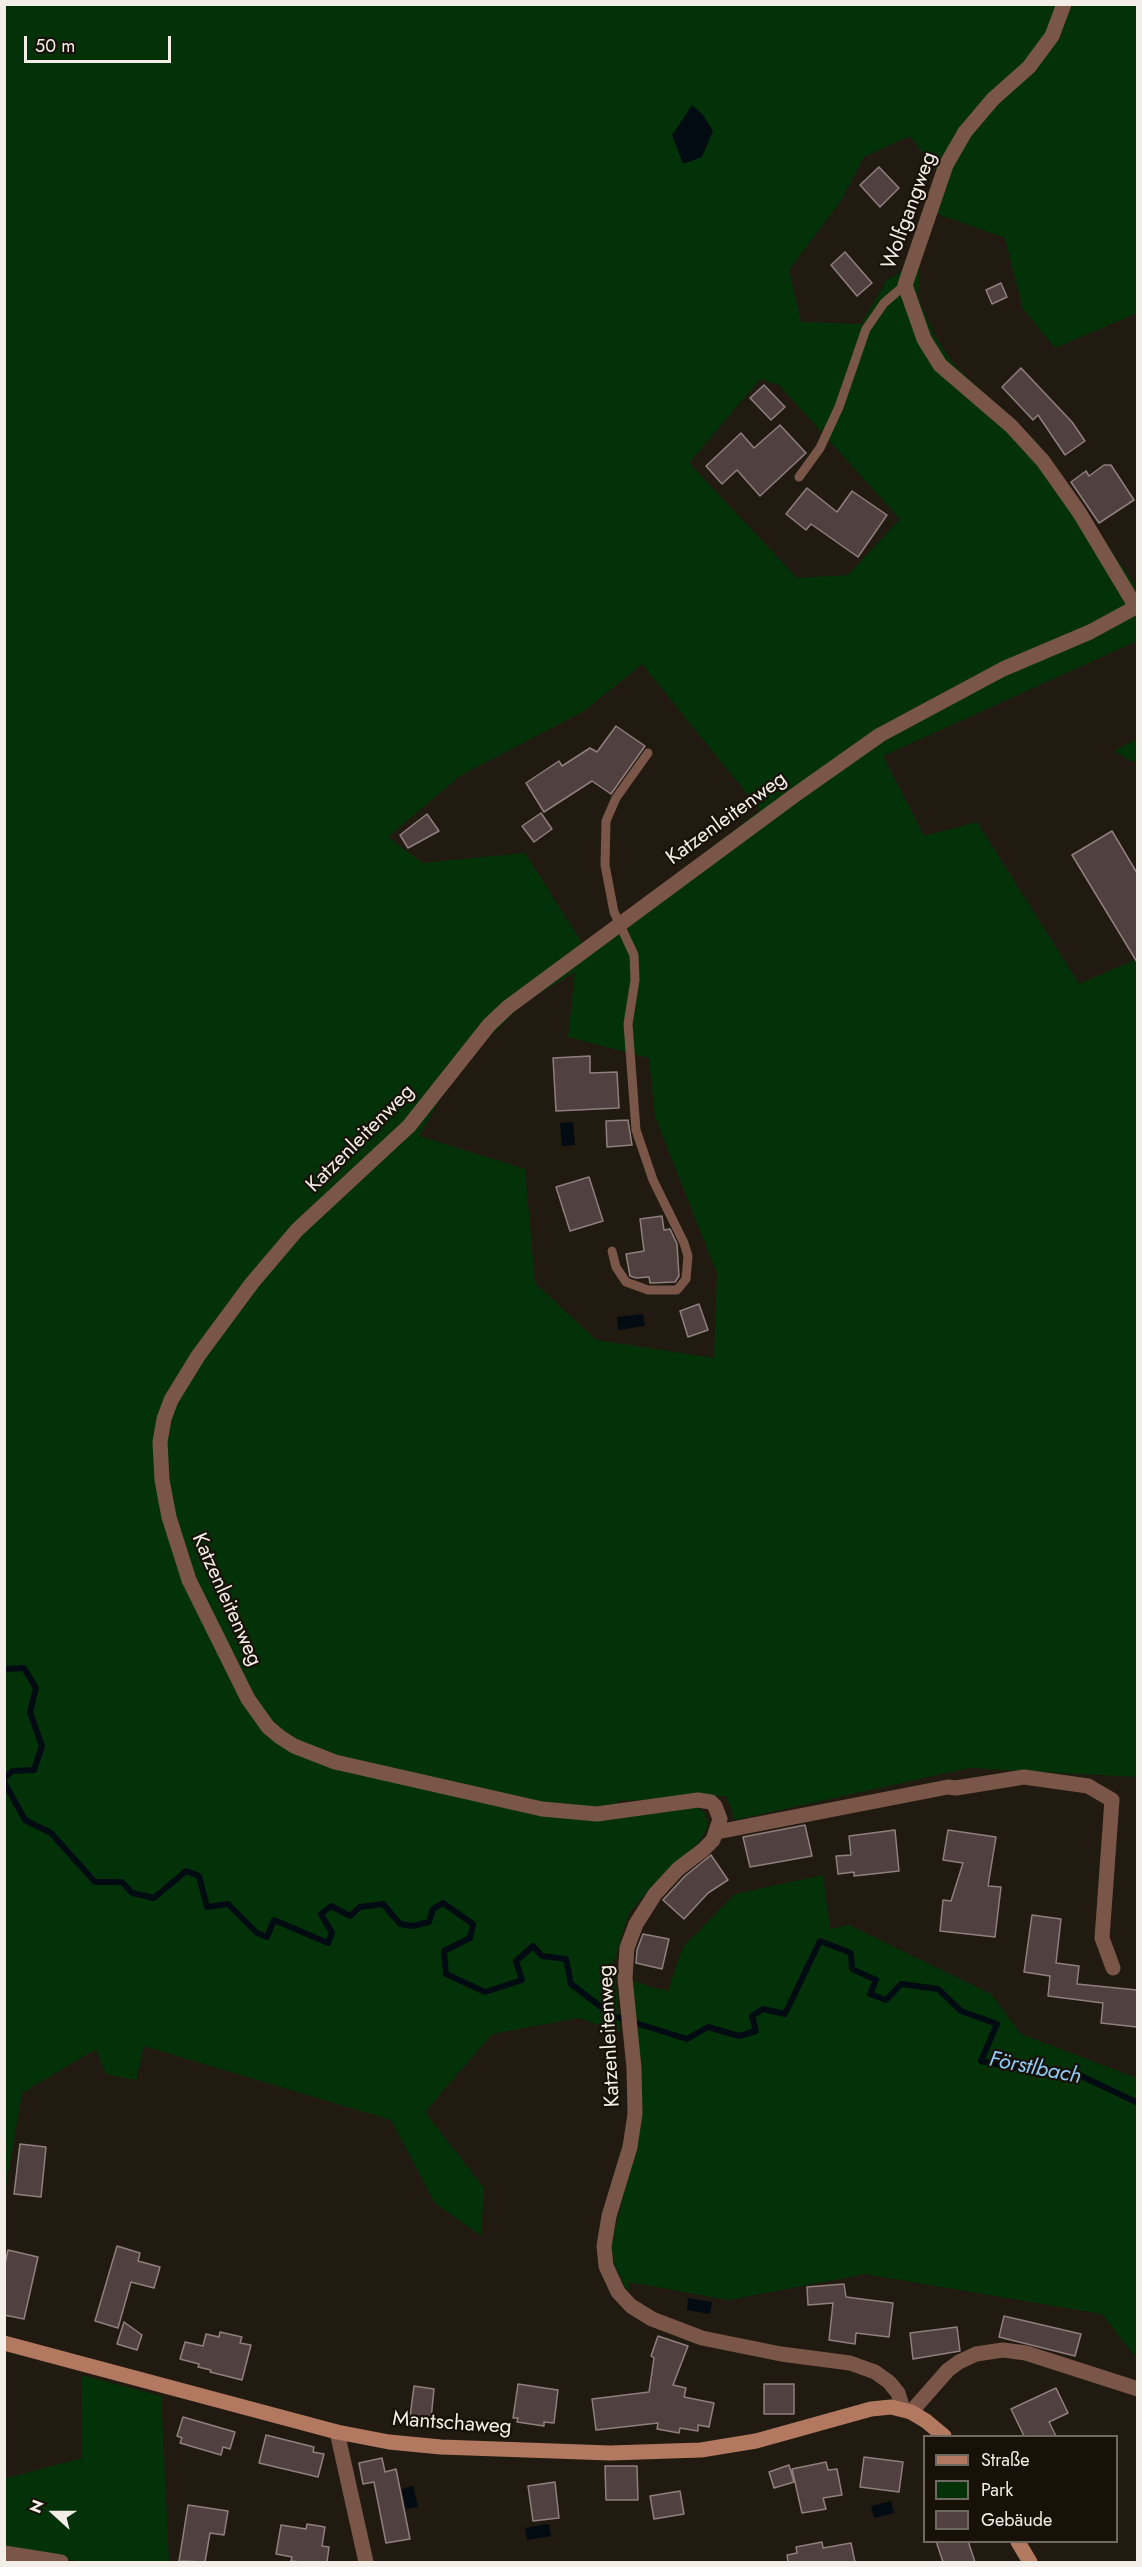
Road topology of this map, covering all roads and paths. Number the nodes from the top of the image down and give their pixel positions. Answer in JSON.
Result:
{"nodes":[{"id":1,"x":1064,"y":4,"type":"edge"},
{"id":2,"x":905,"y":285,"type":"junction"},
{"id":3,"x":799,"y":477,"type":"dead end"},
{"id":4,"x":1137,"y":607,"type":"edge"},
{"id":5,"x":648,"y":753,"type":"dead end"},
{"id":6,"x":619,"y":924,"type":"junction"},
{"id":7,"x":612,"y":1251,"type":"dead end"},
{"id":8,"x":717,"y":1832,"type":"junction"},
{"id":9,"x":1113,"y":1968,"type":"dead end"},
{"id":10,"x":4,"y":2343,"type":"edge"},
{"id":11,"x":1137,"y":2389,"type":"edge"},
{"id":12,"x":907,"y":2410,"type":"junction"},
{"id":13,"x":337,"y":2432,"type":"junction"},
{"id":14,"x":943,"y":2435,"type":"edge"},
{"id":15,"x":1019,"y":2543,"type":"edge"},
{"id":16,"x":4,"y":2553,"type":"edge"},
{"id":17,"x":61,"y":2562,"type":"edge"},
{"id":18,"x":366,"y":2562,"type":"edge"},
{"id":19,"x":1030,"y":2562,"type":"edge"}],
"edges":[{"from":1,"to":2,"type":"street","name":"Wolfgangweg"},
{"from":2,"to":3,"type":"lane"},
{"from":2,"to":4,"type":"street","name":"Wolfgangweg"},
{"from":4,"to":6,"type":"street","name":"Katzenleitenweg"},
{"from":5,"to":6,"type":"lane"},
{"from":6,"to":7,"type":"lane"},
{"from":6,"to":8,"type":"street","name":"Katzenleitenweg"},
{"from":8,"to":9,"type":"street"},
{"from":8,"to":12,"type":"street","name":"Katzenleitenweg"},
{"from":10,"to":13,"type":"street","name":"Mantschaweg"},
{"from":11,"to":12,"type":"street"},
{"from":12,"to":13,"type":"street","name":"Mantschaweg"},
{"from":12,"to":14,"type":"street"},
{"from":13,"to":18,"type":"street"},
{"from":15,"to":19,"type":"street"},
{"from":16,"to":17,"type":"street"}]}
